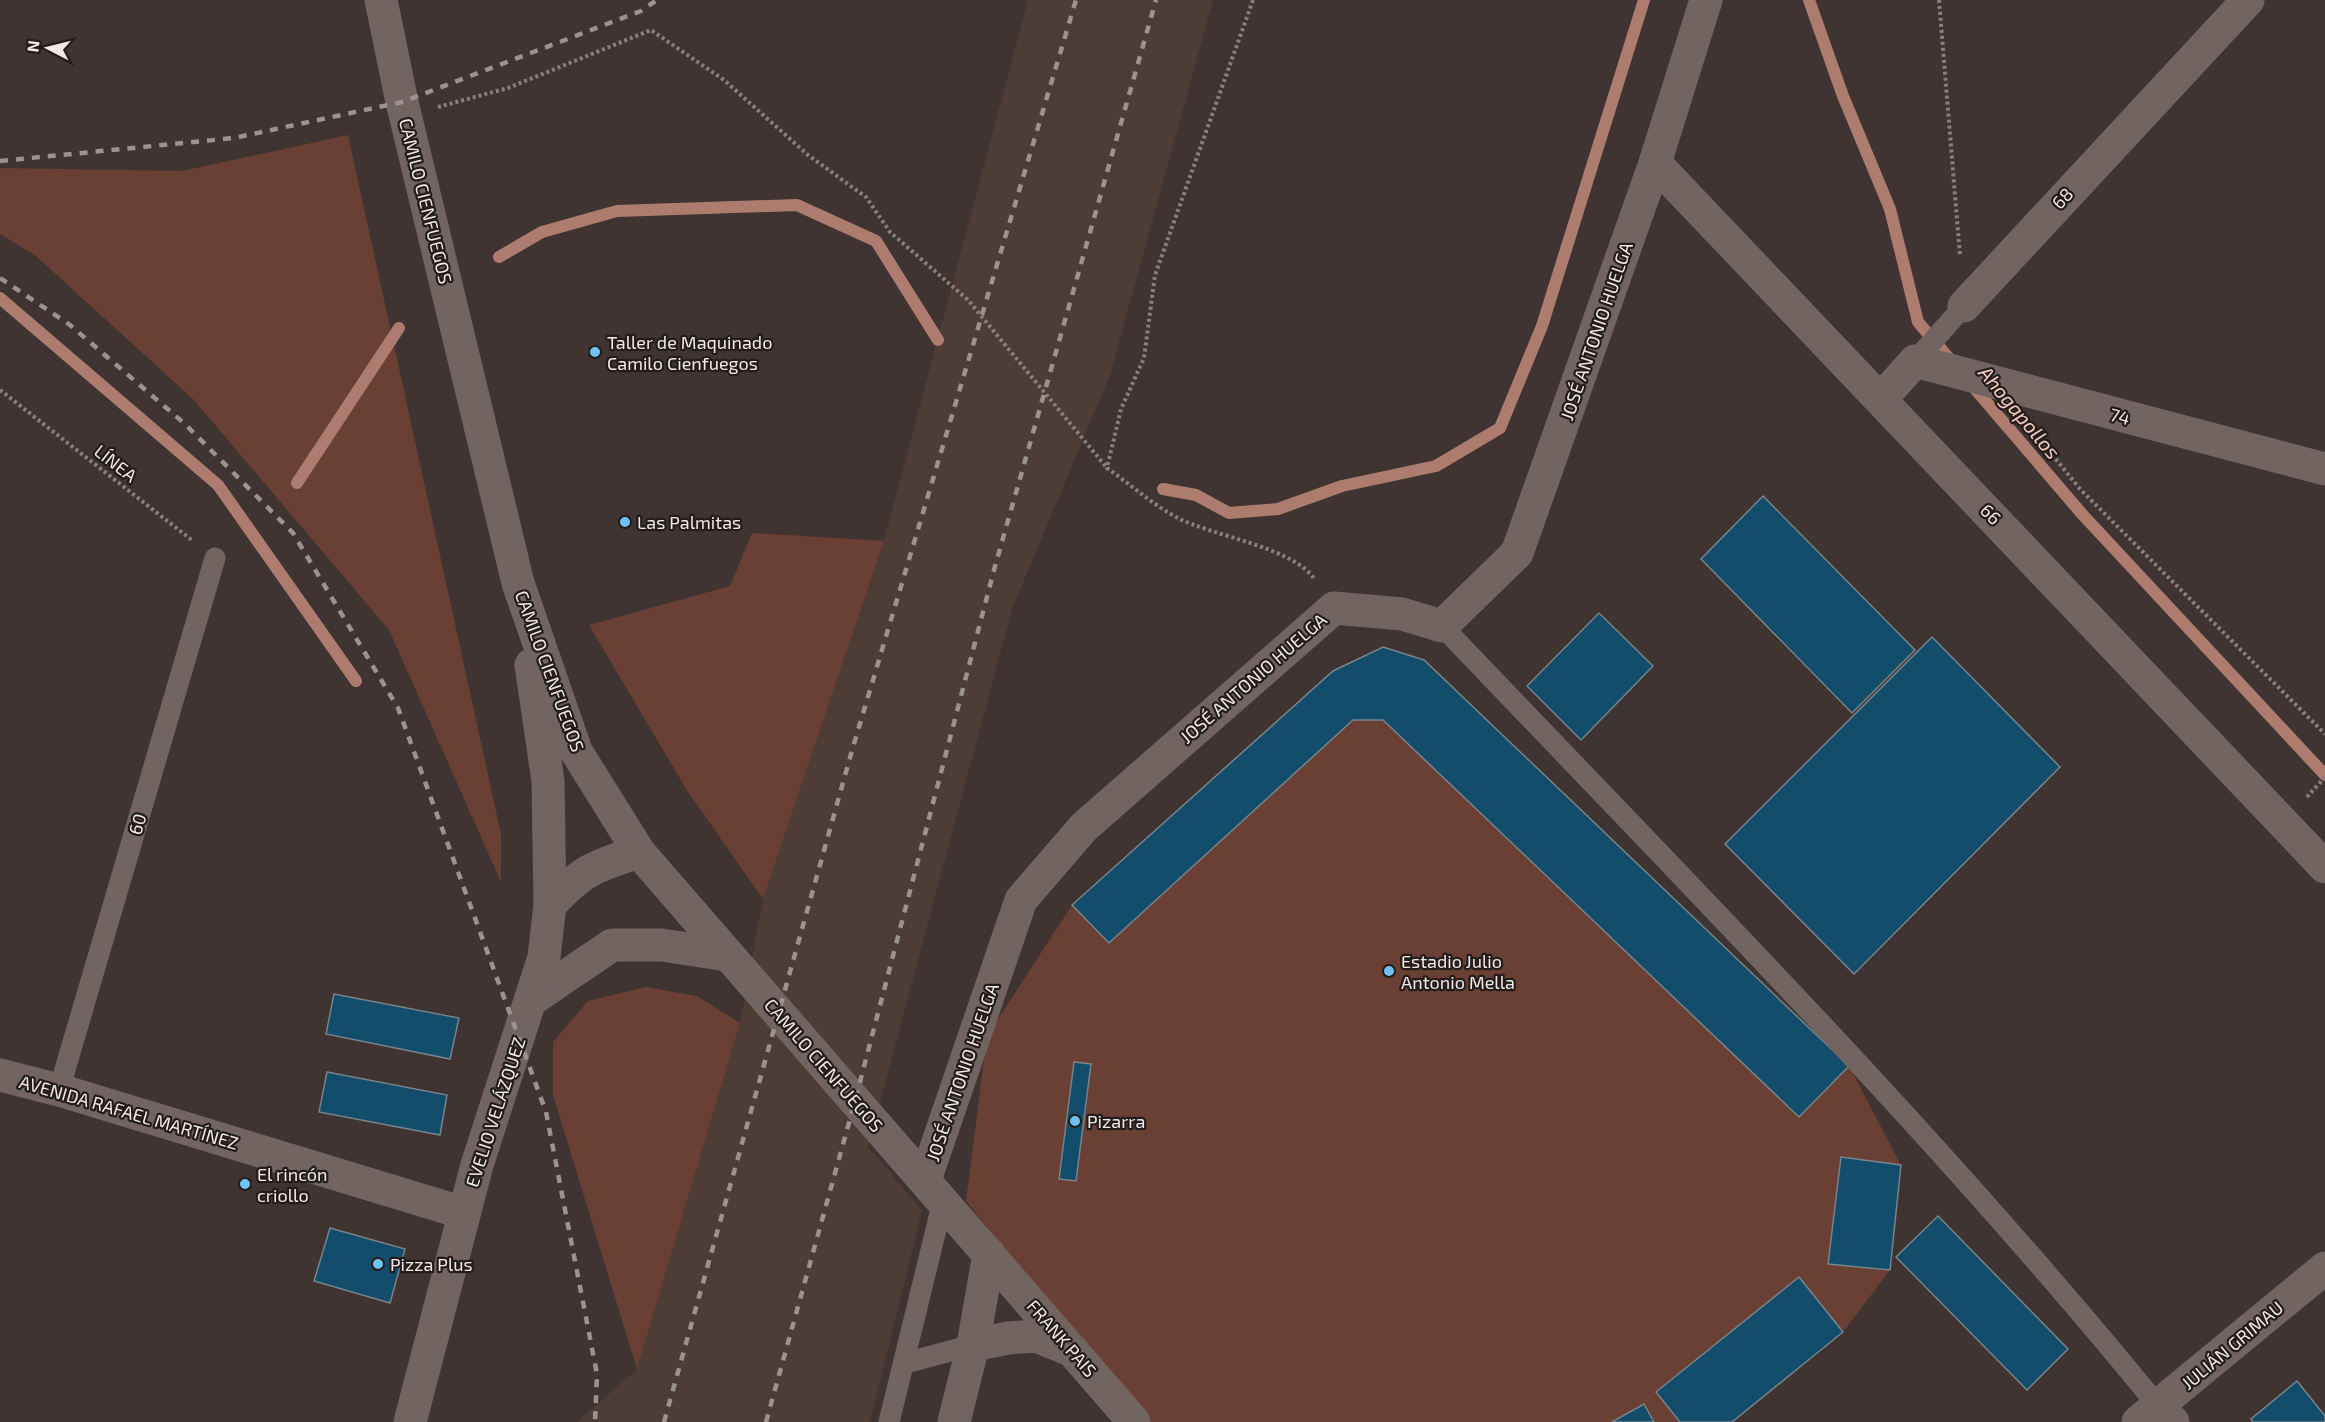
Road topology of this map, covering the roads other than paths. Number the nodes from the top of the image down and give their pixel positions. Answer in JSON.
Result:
{"nodes":[{"id":1,"x":381,"y":0,"type":"edge"},
{"id":2,"x":1706,"y":0,"type":"edge"},
{"id":3,"x":2248,"y":0,"type":"edge"},
{"id":4,"x":1655,"y":163,"type":"junction"},
{"id":5,"x":1964,"y":306,"type":"joint"},
{"id":6,"x":1915,"y":361,"type":"junction"},
{"id":7,"x":1881,"y":399,"type":"junction"},
{"id":8,"x":2325,"y":469,"type":"edge"},
{"id":9,"x":215,"y":558,"type":"road end"},
{"id":10,"x":518,"y":583,"type":"junction"},
{"id":11,"x":1442,"y":626,"type":"junction"},
{"id":12,"x":639,"y":852,"type":"junction"},
{"id":13,"x":2325,"y":867,"type":"edge"},
{"id":14,"x":550,"y":905,"type":"junction"},
{"id":15,"x":727,"y":955,"type":"junction"},
{"id":16,"x":531,"y":1000,"type":"junction"},
{"id":17,"x":0,"y":1075,"type":"edge"},
{"id":18,"x":59,"y":1090,"type":"junction"},
{"id":19,"x":934,"y":1190,"type":"junction"},
{"id":20,"x":464,"y":1213,"type":"junction"},
{"id":21,"x":989,"y":1254,"type":"junction"},
{"id":22,"x":2325,"y":1268,"type":"edge"},
{"id":23,"x":973,"y":1345,"type":"junction"},
{"id":24,"x":1075,"y":1351,"type":"junction"},
{"id":25,"x":905,"y":1363,"type":"junction"},
{"id":26,"x":2156,"y":1416,"type":"edge"},
{"id":27,"x":410,"y":1422,"type":"edge"},
{"id":28,"x":889,"y":1422,"type":"edge"},
{"id":29,"x":954,"y":1422,"type":"edge"},
{"id":30,"x":1134,"y":1422,"type":"edge"}],
"edges":[{"from":1,"to":10,"type":"main road","name":"CAMILO CIENFUEGOS"},
{"from":2,"to":4,"type":"main road","name":"JOSÉ ANTONIO HUELGA"},
{"from":3,"to":5,"type":"main road","name":"68"},
{"from":4,"to":7,"type":"main road","name":"66"},
{"from":4,"to":11,"type":"main road","name":"JOSÉ ANTONIO HUELGA"},
{"from":5,"to":6,"type":"lane","name":"68"},
{"from":6,"to":7,"type":"main road","name":"68"},
{"from":6,"to":8,"type":"main road","name":"74"},
{"from":7,"to":13,"type":"main road","name":"66"},
{"from":9,"to":18,"type":"lane","name":"60"},
{"from":10,"to":12,"type":"main road","name":"CAMILO CIENFUEGOS"},
{"from":10,"to":14,"type":"main road","name":"EVELIO VELÁZQUEZ"},
{"from":11,"to":19,"type":"main road","name":"JOSÉ ANTONIO HUELGA"},
{"from":11,"to":26,"type":"lane"},
{"from":12,"to":14,"type":"main road"},
{"from":12,"to":15,"type":"main road","name":"CAMILO CIENFUEGOS"},
{"from":14,"to":16,"type":"main road","name":"EVELIO VELÁZQUEZ"},
{"from":15,"to":16,"type":"main road"},
{"from":15,"to":19,"type":"main road","name":"CAMILO CIENFUEGOS"},
{"from":16,"to":20,"type":"main road","name":"EVELIO VELÁZQUEZ"},
{"from":17,"to":18,"type":"main road","name":"AVENIDA RAFAEL MARTÍNEZ"},
{"from":18,"to":20,"type":"main road","name":"AVENIDA RAFAEL MARTÍNEZ"},
{"from":19,"to":21,"type":"main road","name":"CAMILO CIENFUEGOS"},
{"from":19,"to":25,"type":"lane"},
{"from":20,"to":27,"type":"main road","name":"EVELIO VELÁZQUEZ"},
{"from":21,"to":23,"type":"main road"},
{"from":21,"to":24,"type":"main road","name":"FRANK PAIS"},
{"from":22,"to":26,"type":"main road","name":"JULIÁN GRIMAU"},
{"from":23,"to":24,"type":"main road"},
{"from":23,"to":25,"type":"lane"},
{"from":23,"to":29,"type":"main road"},
{"from":24,"to":30,"type":"main road","name":"FRANK PAIS"},
{"from":25,"to":28,"type":"lane"}]}
